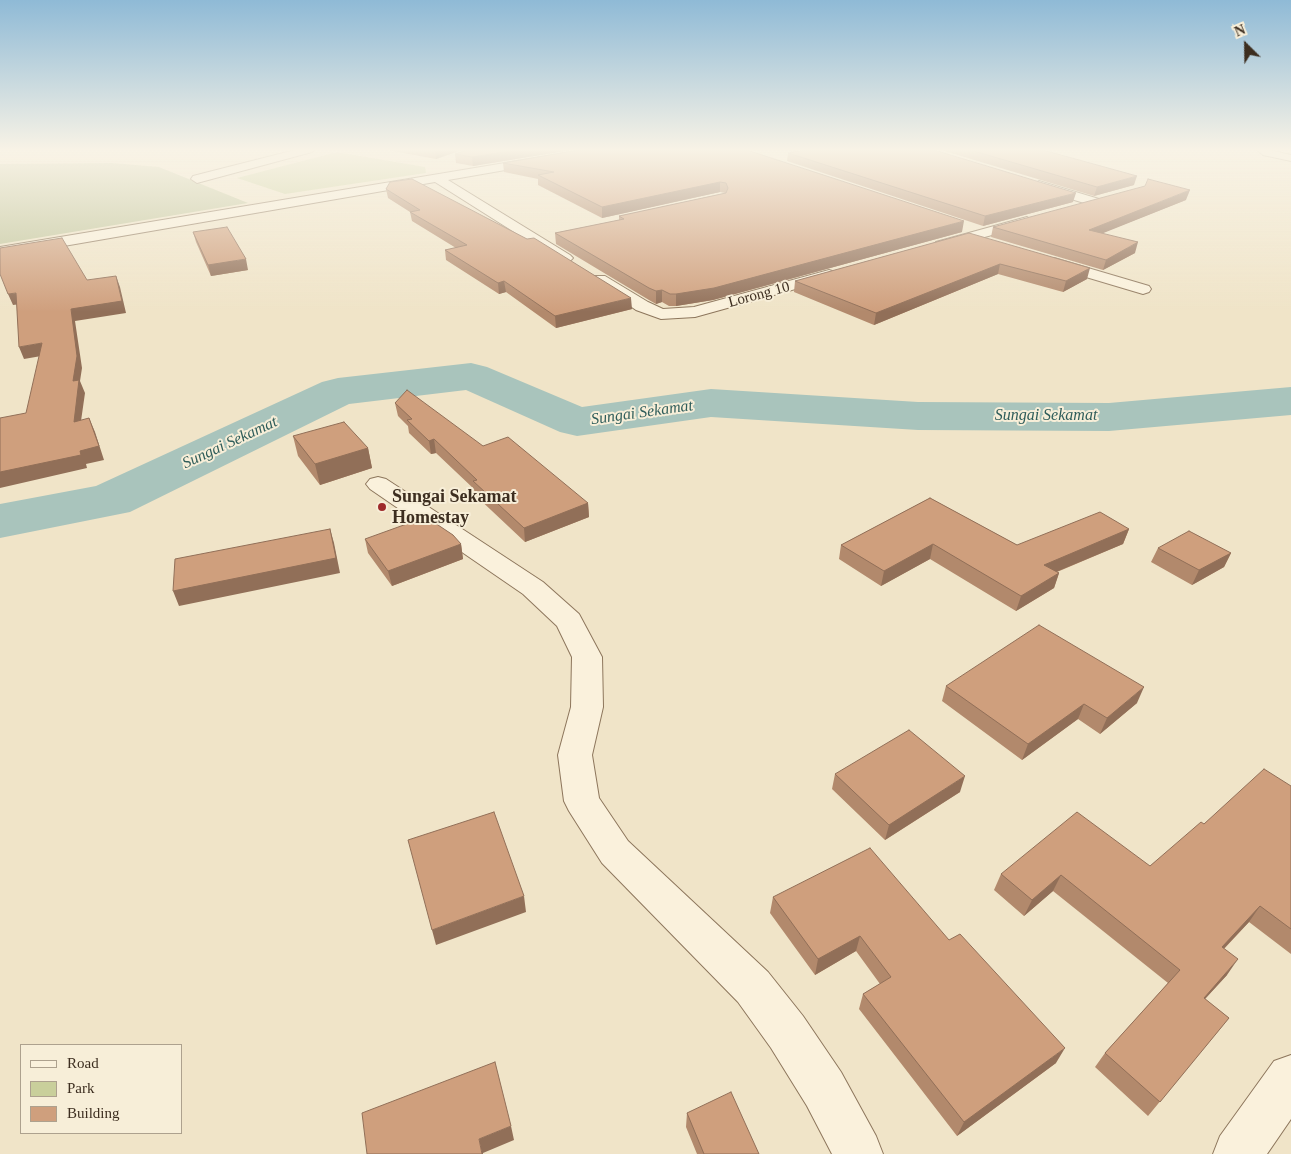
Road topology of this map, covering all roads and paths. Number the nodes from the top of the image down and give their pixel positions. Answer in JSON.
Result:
{"nodes":[{"id":1,"x":268,"y":204,"type":"edge"},
{"id":2,"x":484,"y":204,"type":"edge"},
{"id":3,"x":1088,"y":204,"type":"edge"},
{"id":4,"x":1066,"y":210,"type":"edge"},
{"id":5,"x":1038,"y":218,"type":"edge"},
{"id":6,"x":972,"y":232,"type":"junction"},
{"id":7,"x":555,"y":235,"type":"edge"},
{"id":8,"x":536,"y":240,"type":"junction"},
{"id":9,"x":996,"y":245,"type":"edge"},
{"id":10,"x":931,"y":247,"type":"edge"},
{"id":11,"x":0,"y":252,"type":"edge"},
{"id":12,"x":1042,"y":259,"type":"edge"},
{"id":13,"x":846,"y":271,"type":"edge"},
{"id":14,"x":1143,"y":289,"type":"dead end"},
{"id":15,"x":378,"y":484,"type":"dead end"},
{"id":16,"x":1291,"y":1078,"type":"edge"},
{"id":17,"x":858,"y":1154,"type":"edge"},
{"id":18,"x":1238,"y":1154,"type":"edge"}],
"edges":[{"from":1,"to":11,"type":"street"},
{"from":2,"to":8,"type":"street","name":"Lorong 10"},
{"from":3,"to":4,"type":"street"},
{"from":5,"to":6,"type":"street"},
{"from":6,"to":9,"type":"street"},
{"from":6,"to":10,"type":"street"},
{"from":7,"to":8,"type":"street"},
{"from":8,"to":13,"type":"street","name":"Lorong 10"},
{"from":12,"to":14,"type":"street"},
{"from":15,"to":17,"type":"street"},
{"from":16,"to":18,"type":"street"}]}
